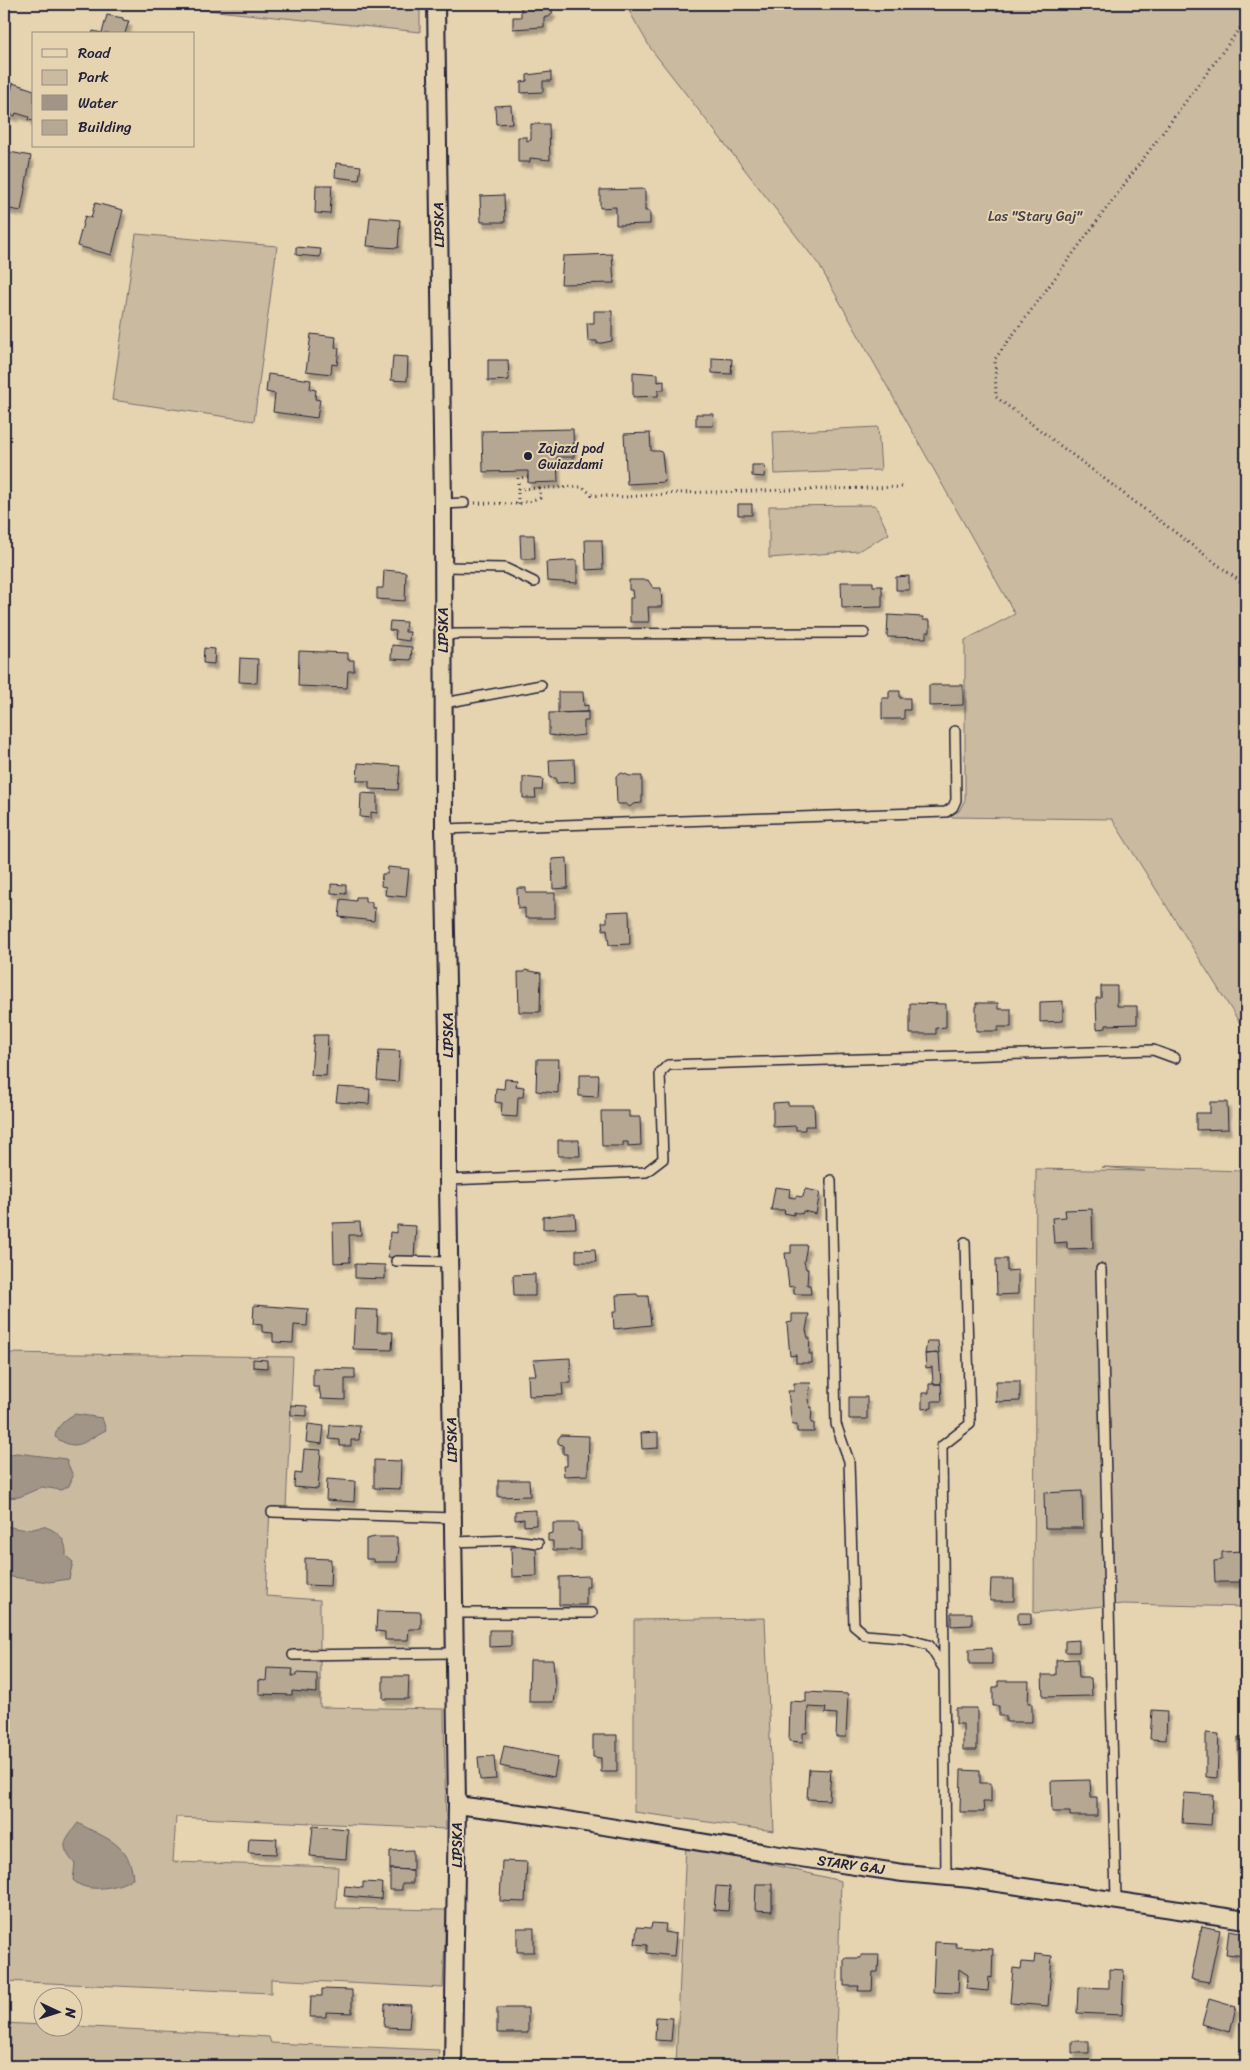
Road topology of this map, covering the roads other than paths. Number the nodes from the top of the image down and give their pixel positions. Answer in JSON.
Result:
{"nodes":[{"id":1,"x":436,"y":4,"type":"edge"},
{"id":2,"x":464,"y":503,"type":"road end"},
{"id":3,"x":443,"y":504,"type":"junction"},
{"id":4,"x":443,"y":567,"type":"junction"},
{"id":5,"x":534,"y":582,"type":"dead end"},
{"id":6,"x":864,"y":634,"type":"dead end"},
{"id":7,"x":443,"y":636,"type":"junction"},
{"id":8,"x":542,"y":685,"type":"dead end"},
{"id":9,"x":444,"y":703,"type":"junction"},
{"id":10,"x":955,"y":731,"type":"dead end"},
{"id":11,"x":444,"y":829,"type":"junction"},
{"id":12,"x":1175,"y":1058,"type":"dead end"},
{"id":13,"x":448,"y":1180,"type":"junction"},
{"id":14,"x":831,"y":1180,"type":"dead end"},
{"id":15,"x":965,"y":1242,"type":"dead end"},
{"id":16,"x":396,"y":1261,"type":"dead end"},
{"id":17,"x":449,"y":1262,"type":"junction"},
{"id":18,"x":1101,"y":1269,"type":"dead end"},
{"id":19,"x":272,"y":1512,"type":"dead end"},
{"id":20,"x":453,"y":1518,"type":"junction"},
{"id":21,"x":453,"y":1542,"type":"junction"},
{"id":22,"x":538,"y":1543,"type":"dead end"},
{"id":23,"x":454,"y":1613,"type":"junction"},
{"id":24,"x":592,"y":1613,"type":"dead end"},
{"id":25,"x":454,"y":1653,"type":"junction"},
{"id":26,"x":293,"y":1655,"type":"dead end"},
{"id":27,"x":944,"y":1669,"type":"junction"},
{"id":28,"x":457,"y":1805,"type":"junction"},
{"id":29,"x":946,"y":1877,"type":"junction"},
{"id":30,"x":1116,"y":1900,"type":"junction"},
{"id":31,"x":1246,"y":1920,"type":"edge"},
{"id":32,"x":454,"y":2066,"type":"edge"}],
"edges":[{"from":1,"to":3,"type":"street","name":"LIPSKA"},
{"from":2,"to":3,"type":"lane"},
{"from":3,"to":4,"type":"street","name":"LIPSKA"},
{"from":4,"to":5,"type":"lane"},
{"from":4,"to":7,"type":"street","name":"LIPSKA"},
{"from":6,"to":7,"type":"lane"},
{"from":7,"to":9,"type":"street","name":"LIPSKA"},
{"from":8,"to":9,"type":"lane"},
{"from":9,"to":11,"type":"street","name":"LIPSKA"},
{"from":10,"to":11,"type":"lane"},
{"from":11,"to":13,"type":"street","name":"LIPSKA"},
{"from":12,"to":13,"type":"lane"},
{"from":13,"to":17,"type":"street","name":"LIPSKA"},
{"from":14,"to":27,"type":"lane"},
{"from":15,"to":27,"type":"lane"},
{"from":16,"to":17,"type":"lane"},
{"from":17,"to":20,"type":"street","name":"LIPSKA"},
{"from":18,"to":30,"type":"lane"},
{"from":19,"to":20,"type":"lane"},
{"from":20,"to":21,"type":"street","name":"LIPSKA"},
{"from":21,"to":22,"type":"lane"},
{"from":21,"to":23,"type":"street","name":"LIPSKA"},
{"from":23,"to":24,"type":"lane"},
{"from":23,"to":25,"type":"street","name":"LIPSKA"},
{"from":25,"to":26,"type":"lane"},
{"from":25,"to":28,"type":"street","name":"LIPSKA"},
{"from":27,"to":29,"type":"lane"},
{"from":28,"to":29,"type":"street","name":"STARY GAJ"},
{"from":28,"to":32,"type":"street","name":"LIPSKA"},
{"from":29,"to":30,"type":"street","name":"STARY GAJ"},
{"from":30,"to":31,"type":"street","name":"STARY GAJ"}]}
